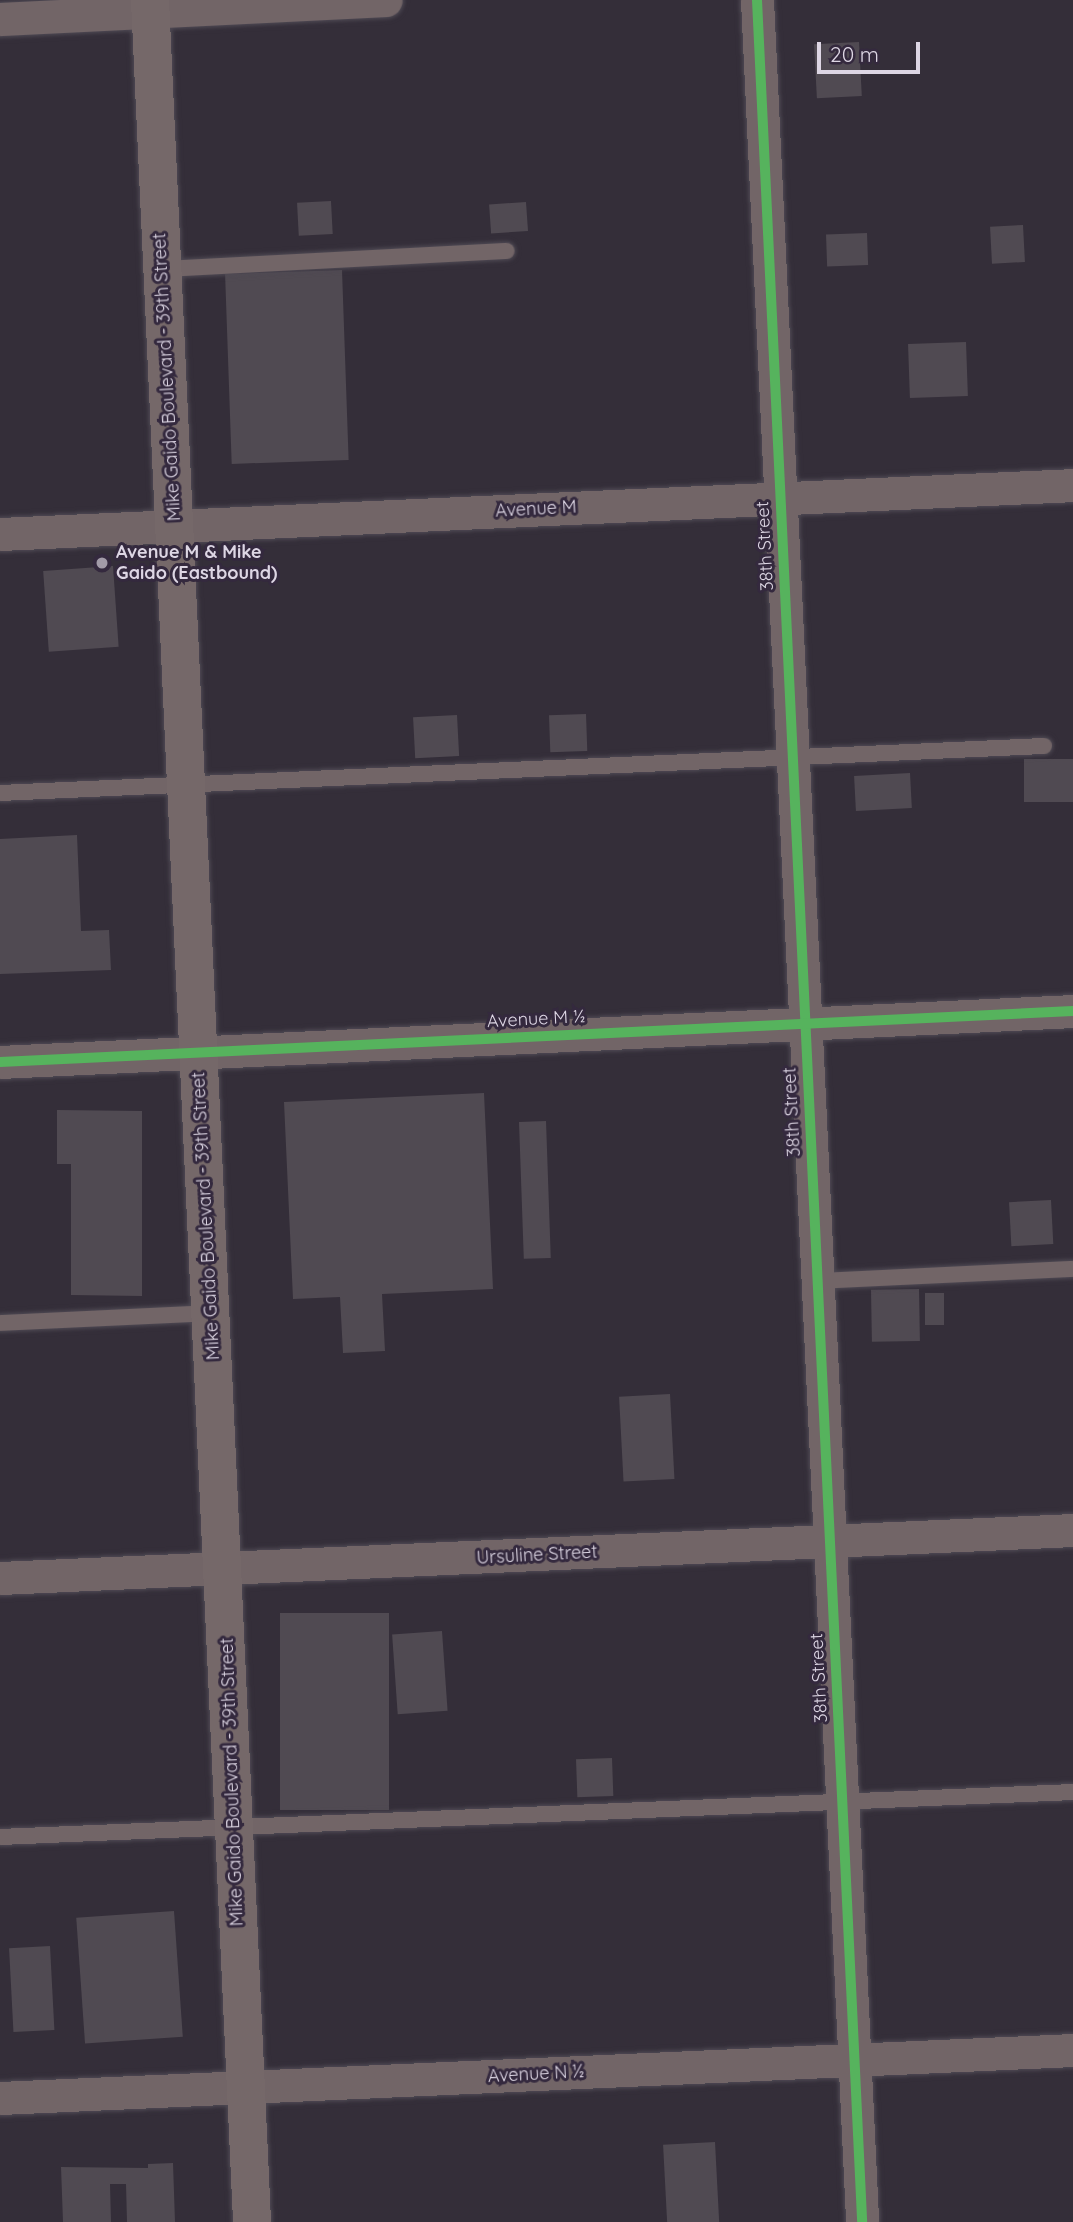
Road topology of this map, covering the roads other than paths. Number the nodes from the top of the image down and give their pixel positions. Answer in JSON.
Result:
{"nodes":[{"id":1,"x":386,"y":0,"type":"edge"},
{"id":2,"x":758,"y":0,"type":"edge"},
{"id":3,"x":150,"y":6,"type":"edge"},
{"id":4,"x":0,"y":19,"type":"edge"},
{"id":5,"x":507,"y":251,"type":"dead end"},
{"id":6,"x":163,"y":269,"type":"junction"},
{"id":7,"x":1073,"y":485,"type":"edge"},
{"id":8,"x":780,"y":498,"type":"junction"},
{"id":9,"x":174,"y":525,"type":"junction"},
{"id":10,"x":0,"y":534,"type":"edge"},
{"id":11,"x":1044,"y":746,"type":"dead end"},
{"id":12,"x":793,"y":758,"type":"junction"},
{"id":13,"x":186,"y":786,"type":"junction"},
{"id":14,"x":0,"y":793,"type":"edge"},
{"id":15,"x":1073,"y":1010,"type":"edge"},
{"id":16,"x":805,"y":1024,"type":"junction"},
{"id":17,"x":199,"y":1053,"type":"junction"},
{"id":18,"x":0,"y":1062,"type":"edge"},
{"id":19,"x":1073,"y":1269,"type":"edge"},
{"id":20,"x":818,"y":1281,"type":"junction"},
{"id":21,"x":211,"y":1312,"type":"junction"},
{"id":22,"x":0,"y":1323,"type":"edge"},
{"id":23,"x":1073,"y":1530,"type":"edge"},
{"id":24,"x":830,"y":1541,"type":"junction"},
{"id":25,"x":223,"y":1569,"type":"junction"},
{"id":26,"x":0,"y":1577,"type":"edge"},
{"id":27,"x":1073,"y":1791,"type":"edge"},
{"id":28,"x":842,"y":1803,"type":"junction"},
{"id":29,"x":235,"y":1828,"type":"junction"},
{"id":30,"x":0,"y":1838,"type":"edge"},
{"id":31,"x":1073,"y":2050,"type":"edge"},
{"id":32,"x":856,"y":2059,"type":"junction"},
{"id":33,"x":244,"y":2086,"type":"junction"},
{"id":34,"x":0,"y":2098,"type":"edge"},
{"id":35,"x":252,"y":2222,"type":"edge"},
{"id":36,"x":862,"y":2222,"type":"edge"}],
"edges":[{"from":1,"to":3,"type":"street"},
{"from":2,"to":8,"type":"street","name":"38th Street"},
{"from":3,"to":4,"type":"street"},
{"from":3,"to":6,"type":"main road","name":"Mike Gaido Boulevard - 39th Street"},
{"from":5,"to":6,"type":"lane"},
{"from":6,"to":9,"type":"main road","name":"Mike Gaido Boulevard - 39th Street"},
{"from":7,"to":8,"type":"street","name":"Avenue M"},
{"from":8,"to":9,"type":"street","name":"Avenue M"},
{"from":8,"to":12,"type":"street","name":"38th Street"},
{"from":9,"to":10,"type":"street","name":"Avenue M"},
{"from":9,"to":13,"type":"main road","name":"Mike Gaido Boulevard - 39th Street"},
{"from":11,"to":12,"type":"lane"},
{"from":12,"to":13,"type":"lane"},
{"from":12,"to":16,"type":"street","name":"38th Street"},
{"from":13,"to":14,"type":"lane"},
{"from":13,"to":17,"type":"main road","name":"Mike Gaido Boulevard - 39th Street"},
{"from":15,"to":16,"type":"street","name":"Avenue M ½"},
{"from":16,"to":17,"type":"street","name":"Avenue M ½"},
{"from":16,"to":20,"type":"street","name":"38th Street"},
{"from":17,"to":18,"type":"street","name":"Avenue M ½"},
{"from":17,"to":21,"type":"main road","name":"Mike Gaido Boulevard - 39th Street"},
{"from":19,"to":20,"type":"lane"},
{"from":20,"to":24,"type":"street","name":"38th Street"},
{"from":21,"to":22,"type":"lane"},
{"from":21,"to":25,"type":"main road","name":"Mike Gaido Boulevard - 39th Street"},
{"from":23,"to":24,"type":"street","name":"Ursuline Street"},
{"from":24,"to":25,"type":"street","name":"Ursuline Street"},
{"from":24,"to":28,"type":"street","name":"38th Street"},
{"from":25,"to":26,"type":"street","name":"Ursuline Street"},
{"from":25,"to":29,"type":"main road","name":"Mike Gaido Boulevard - 39th Street"},
{"from":27,"to":28,"type":"lane"},
{"from":28,"to":29,"type":"lane"},
{"from":28,"to":32,"type":"street","name":"38th Street"},
{"from":29,"to":30,"type":"lane"},
{"from":29,"to":33,"type":"main road","name":"Mike Gaido Boulevard - 39th Street"},
{"from":31,"to":32,"type":"street","name":"Avenue N ½"},
{"from":32,"to":33,"type":"street","name":"Avenue N ½"},
{"from":32,"to":36,"type":"street","name":"38th Street"},
{"from":33,"to":34,"type":"street","name":"Avenue N ½"},
{"from":33,"to":35,"type":"main road","name":"Mike Gaido Boulevard - 39th Street"}]}
